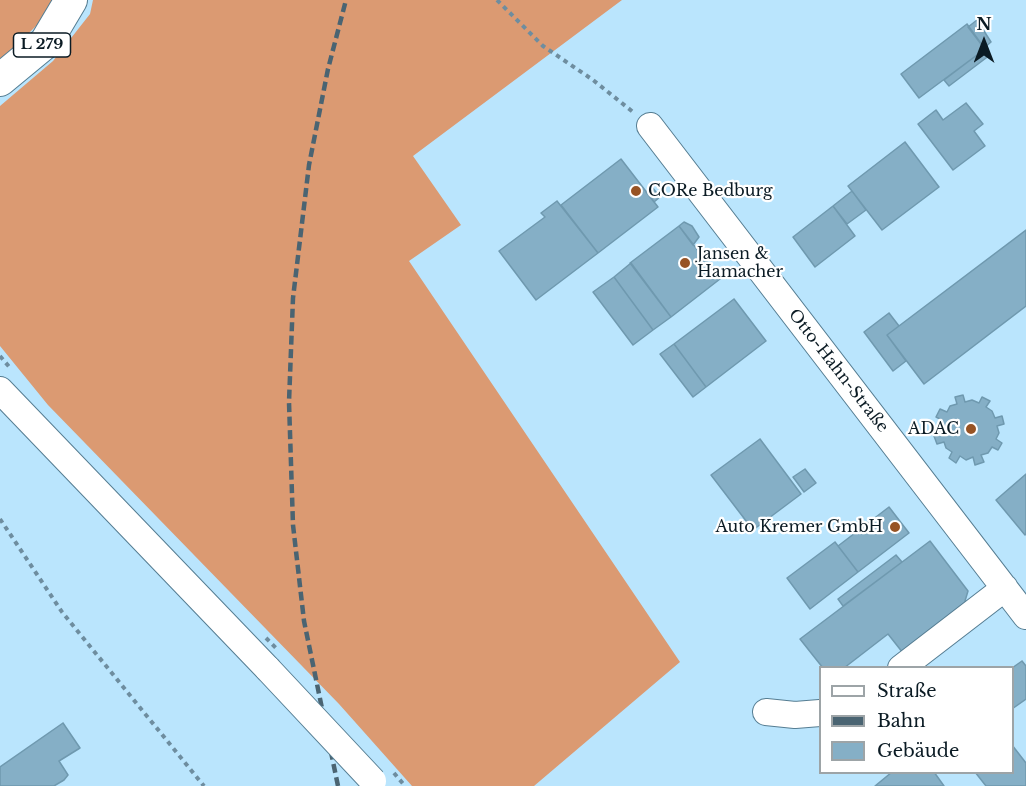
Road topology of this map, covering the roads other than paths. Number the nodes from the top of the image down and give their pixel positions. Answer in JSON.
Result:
{"nodes":[{"id":1,"x":71,"y":0,"type":"edge"},
{"id":2,"x":0,"y":80,"type":"edge"},
{"id":3,"x":650,"y":126,"type":"road end"},
{"id":4,"x":0,"y":390,"type":"edge"},
{"id":5,"x":1005,"y":588,"type":"junction"},
{"id":6,"x":1026,"y":616,"type":"edge"},
{"id":7,"x":905,"y":666,"type":"edge"},
{"id":8,"x":766,"y":712,"type":"dead end"},
{"id":9,"x":819,"y":713,"type":"edge"},
{"id":10,"x":375,"y":784,"type":"edge"}],
"edges":[{"from":1,"to":2,"type":"main road","number":"L 279"},
{"from":3,"to":5,"type":"street","name":"Otto-Hahn-Straße"},
{"from":4,"to":10,"type":"street","bridge":true},
{"from":5,"to":6,"type":"street","name":"Otto-Hahn-Straße"},
{"from":5,"to":7,"type":"street"},
{"from":8,"to":9,"type":"street"}]}
